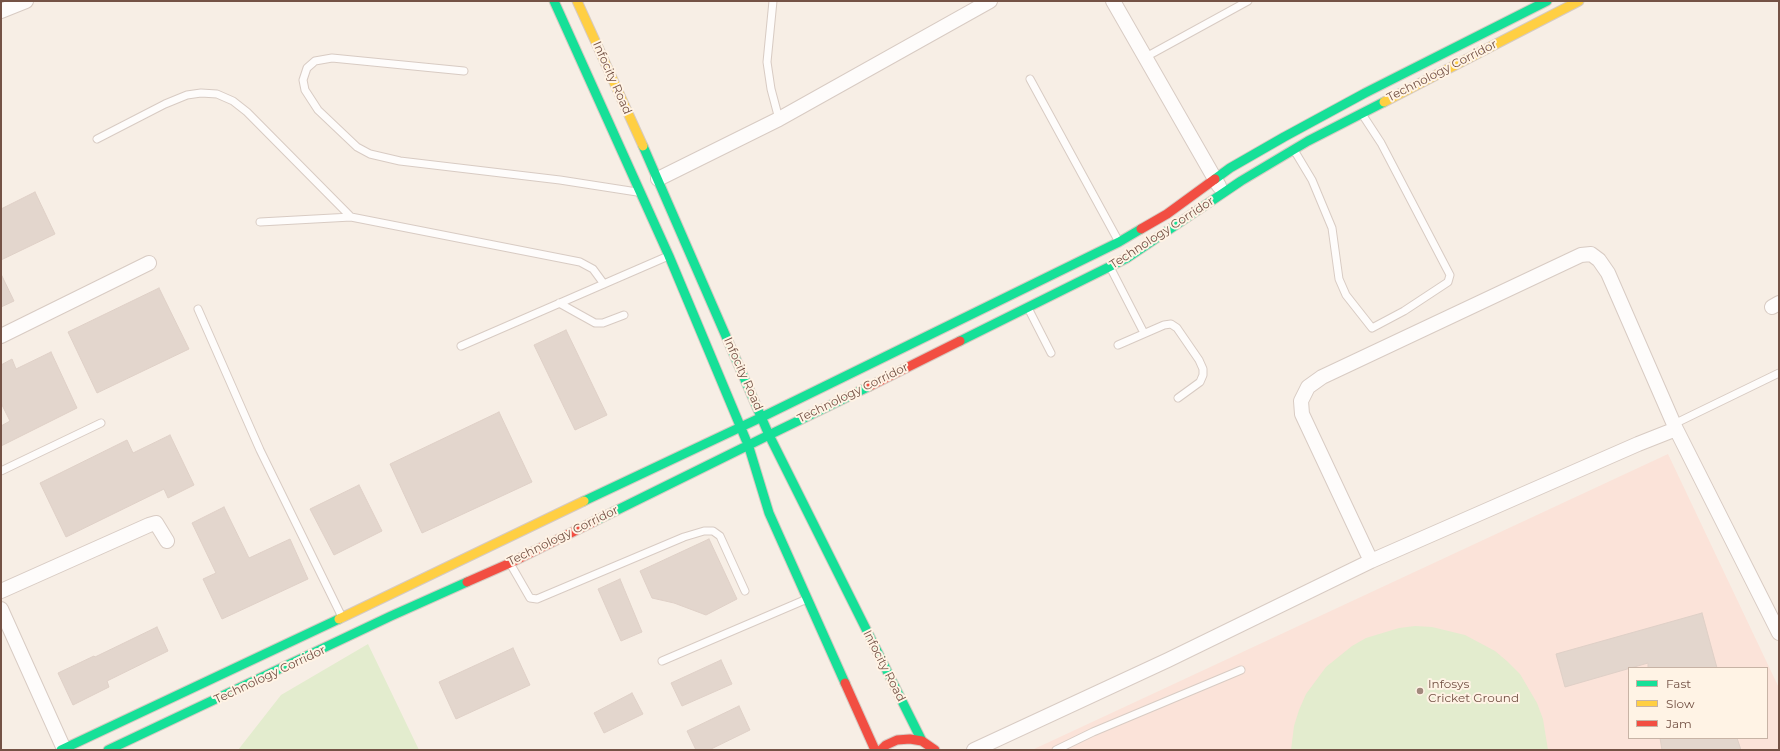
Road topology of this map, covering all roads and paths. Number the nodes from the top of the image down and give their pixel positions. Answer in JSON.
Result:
{"nodes":[{"id":1,"x":26,"y":1,"type":"edge"},
{"id":2,"x":554,"y":1,"type":"edge"},
{"id":3,"x":577,"y":1,"type":"edge"},
{"id":4,"x":773,"y":1,"type":"edge"},
{"id":5,"x":990,"y":1,"type":"edge"},
{"id":6,"x":1113,"y":1,"type":"edge"},
{"id":7,"x":1248,"y":1,"type":"edge"},
{"id":8,"x":1547,"y":1,"type":"edge"},
{"id":9,"x":1579,"y":1,"type":"edge"},
{"id":10,"x":1,"y":11,"type":"edge"},
{"id":11,"x":1144,"y":58,"type":"junction"},
{"id":12,"x":464,"y":71,"type":"dead end"},
{"id":13,"x":1030,"y":79,"type":"dead end"},
{"id":14,"x":1362,"y":113,"type":"junction"},
{"id":15,"x":779,"y":119,"type":"junction"},
{"id":16,"x":97,"y":138,"type":"dead end"},
{"id":17,"x":1294,"y":150,"type":"junction"},
{"id":18,"x":658,"y":179,"type":"junction"},
{"id":19,"x":1214,"y":179,"type":"junction"},
{"id":20,"x":641,"y":192,"type":"junction"},
{"id":21,"x":1223,"y":193,"type":"junction"},
{"id":22,"x":351,"y":217,"type":"junction"},
{"id":23,"x":260,"y":222,"type":"dead end"},
{"id":24,"x":1119,"y":242,"type":"junction"},
{"id":25,"x":669,"y":256,"type":"junction"},
{"id":26,"x":149,"y":264,"type":"dead end"},
{"id":27,"x":1110,"y":267,"type":"junction"},
{"id":28,"x":604,"y":284,"type":"junction"},
{"id":29,"x":559,"y":303,"type":"junction"},
{"id":30,"x":1028,"y":308,"type":"junction"},
{"id":31,"x":198,"y":309,"type":"dead end"},
{"id":32,"x":624,"y":315,"type":"dead end"},
{"id":33,"x":1144,"y":332,"type":"junction"},
{"id":34,"x":1,"y":336,"type":"edge"},
{"id":35,"x":1118,"y":345,"type":"dead end"},
{"id":36,"x":461,"y":346,"type":"dead end"},
{"id":37,"x":1051,"y":353,"type":"dead end"},
{"id":38,"x":1779,"y":373,"type":"edge"},
{"id":39,"x":1178,"y":398,"type":"dead end"},
{"id":40,"x":762,"y":417,"type":"junction"},
{"id":41,"x":101,"y":423,"type":"dead end"},
{"id":42,"x":742,"y":426,"type":"junction"},
{"id":43,"x":1675,"y":427,"type":"junction"},
{"id":44,"x":769,"y":435,"type":"junction"},
{"id":45,"x":748,"y":444,"type":"junction"},
{"id":46,"x":1,"y":471,"type":"edge"},
{"id":47,"x":167,"y":541,"type":"dead end"},
{"id":48,"x":1371,"y":562,"type":"junction"},
{"id":49,"x":510,"y":563,"type":"junction"},
{"id":50,"x":1,"y":591,"type":"edge"},
{"id":51,"x":745,"y":591,"type":"dead end"},
{"id":52,"x":808,"y":599,"type":"junction"},
{"id":53,"x":1,"y":609,"type":"edge"},
{"id":54,"x":342,"y":618,"type":"junction"},
{"id":55,"x":1779,"y":633,"type":"edge"},
{"id":56,"x":662,"y":661,"type":"dead end"},
{"id":57,"x":1241,"y":670,"type":"dead end"},
{"id":58,"x":922,"y":741,"type":"junction"},
{"id":59,"x":63,"y":749,"type":"edge"},
{"id":60,"x":108,"y":750,"type":"edge"},
{"id":61,"x":875,"y":750,"type":"edge"},
{"id":62,"x":881,"y":750,"type":"edge"},
{"id":63,"x":935,"y":750,"type":"edge"},
{"id":64,"x":974,"y":750,"type":"edge"},
{"id":65,"x":1056,"y":750,"type":"edge"}],
"edges":[{"from":1,"to":10,"type":"street"},
{"from":2,"to":20,"type":"street","name":"Infocity Road"},
{"from":3,"to":18,"type":"street","name":"Infocity Road"},
{"from":4,"to":15,"type":"lane"},
{"from":5,"to":15,"type":"street"},
{"from":6,"to":11,"type":"street"},
{"from":7,"to":11,"type":"lane"},
{"from":8,"to":19,"type":"street"},
{"from":9,"to":14,"type":"street","name":"Technology Corridor"},
{"from":11,"to":19,"type":"street"},
{"from":12,"to":20,"type":"lane"},
{"from":13,"to":24,"type":"lane"},
{"from":14,"to":17,"type":"street","name":"Technology Corridor"},
{"from":14,"to":17,"type":"lane"},
{"from":15,"to":18,"type":"street"},
{"from":16,"to":22,"type":"lane"},
{"from":17,"to":21,"type":"street","name":"Technology Corridor"},
{"from":18,"to":40,"type":"street","name":"Infocity Road"},
{"from":19,"to":21,"type":"street"},
{"from":19,"to":24,"type":"street"},
{"from":20,"to":25,"type":"street","name":"Infocity Road"},
{"from":21,"to":27,"type":"street","name":"Technology Corridor"},
{"from":22,"to":23,"type":"lane"},
{"from":22,"to":28,"type":"lane"},
{"from":24,"to":40,"type":"street"},
{"from":25,"to":28,"type":"lane"},
{"from":25,"to":42,"type":"street","name":"Infocity Road"},
{"from":26,"to":34,"type":"street"},
{"from":27,"to":30,"type":"street","name":"Technology Corridor"},
{"from":27,"to":33,"type":"lane"},
{"from":28,"to":29,"type":"lane"},
{"from":29,"to":32,"type":"lane"},
{"from":29,"to":36,"type":"lane"},
{"from":30,"to":37,"type":"lane"},
{"from":30,"to":44,"type":"street","name":"Technology Corridor"},
{"from":31,"to":54,"type":"lane"},
{"from":33,"to":35,"type":"lane"},
{"from":33,"to":39,"type":"lane"},
{"from":38,"to":43,"type":"lane"},
{"from":40,"to":42,"type":"street"},
{"from":40,"to":44,"type":"street","name":"Infocity Road"},
{"from":41,"to":46,"type":"lane"},
{"from":42,"to":45,"type":"street","name":"Infocity Road"},
{"from":42,"to":54,"type":"street"},
{"from":43,"to":48,"type":"street"},
{"from":43,"to":48,"type":"street"},
{"from":43,"to":55,"type":"street"},
{"from":44,"to":45,"type":"street","name":"Technology Corridor"},
{"from":44,"to":58,"type":"street","name":"Infocity Road"},
{"from":45,"to":49,"type":"street","name":"Technology Corridor"},
{"from":45,"to":52,"type":"street","name":"Infocity Road"},
{"from":47,"to":50,"type":"street"},
{"from":48,"to":64,"type":"street"},
{"from":49,"to":51,"type":"lane"},
{"from":49,"to":60,"type":"street","name":"Technology Corridor"},
{"from":52,"to":56,"type":"lane"},
{"from":52,"to":61,"type":"street","name":"Infocity Road"},
{"from":53,"to":59,"type":"street"},
{"from":54,"to":59,"type":"street"},
{"from":57,"to":65,"type":"lane"},
{"from":58,"to":62,"type":"street"},
{"from":58,"to":63,"type":"street"}]}
